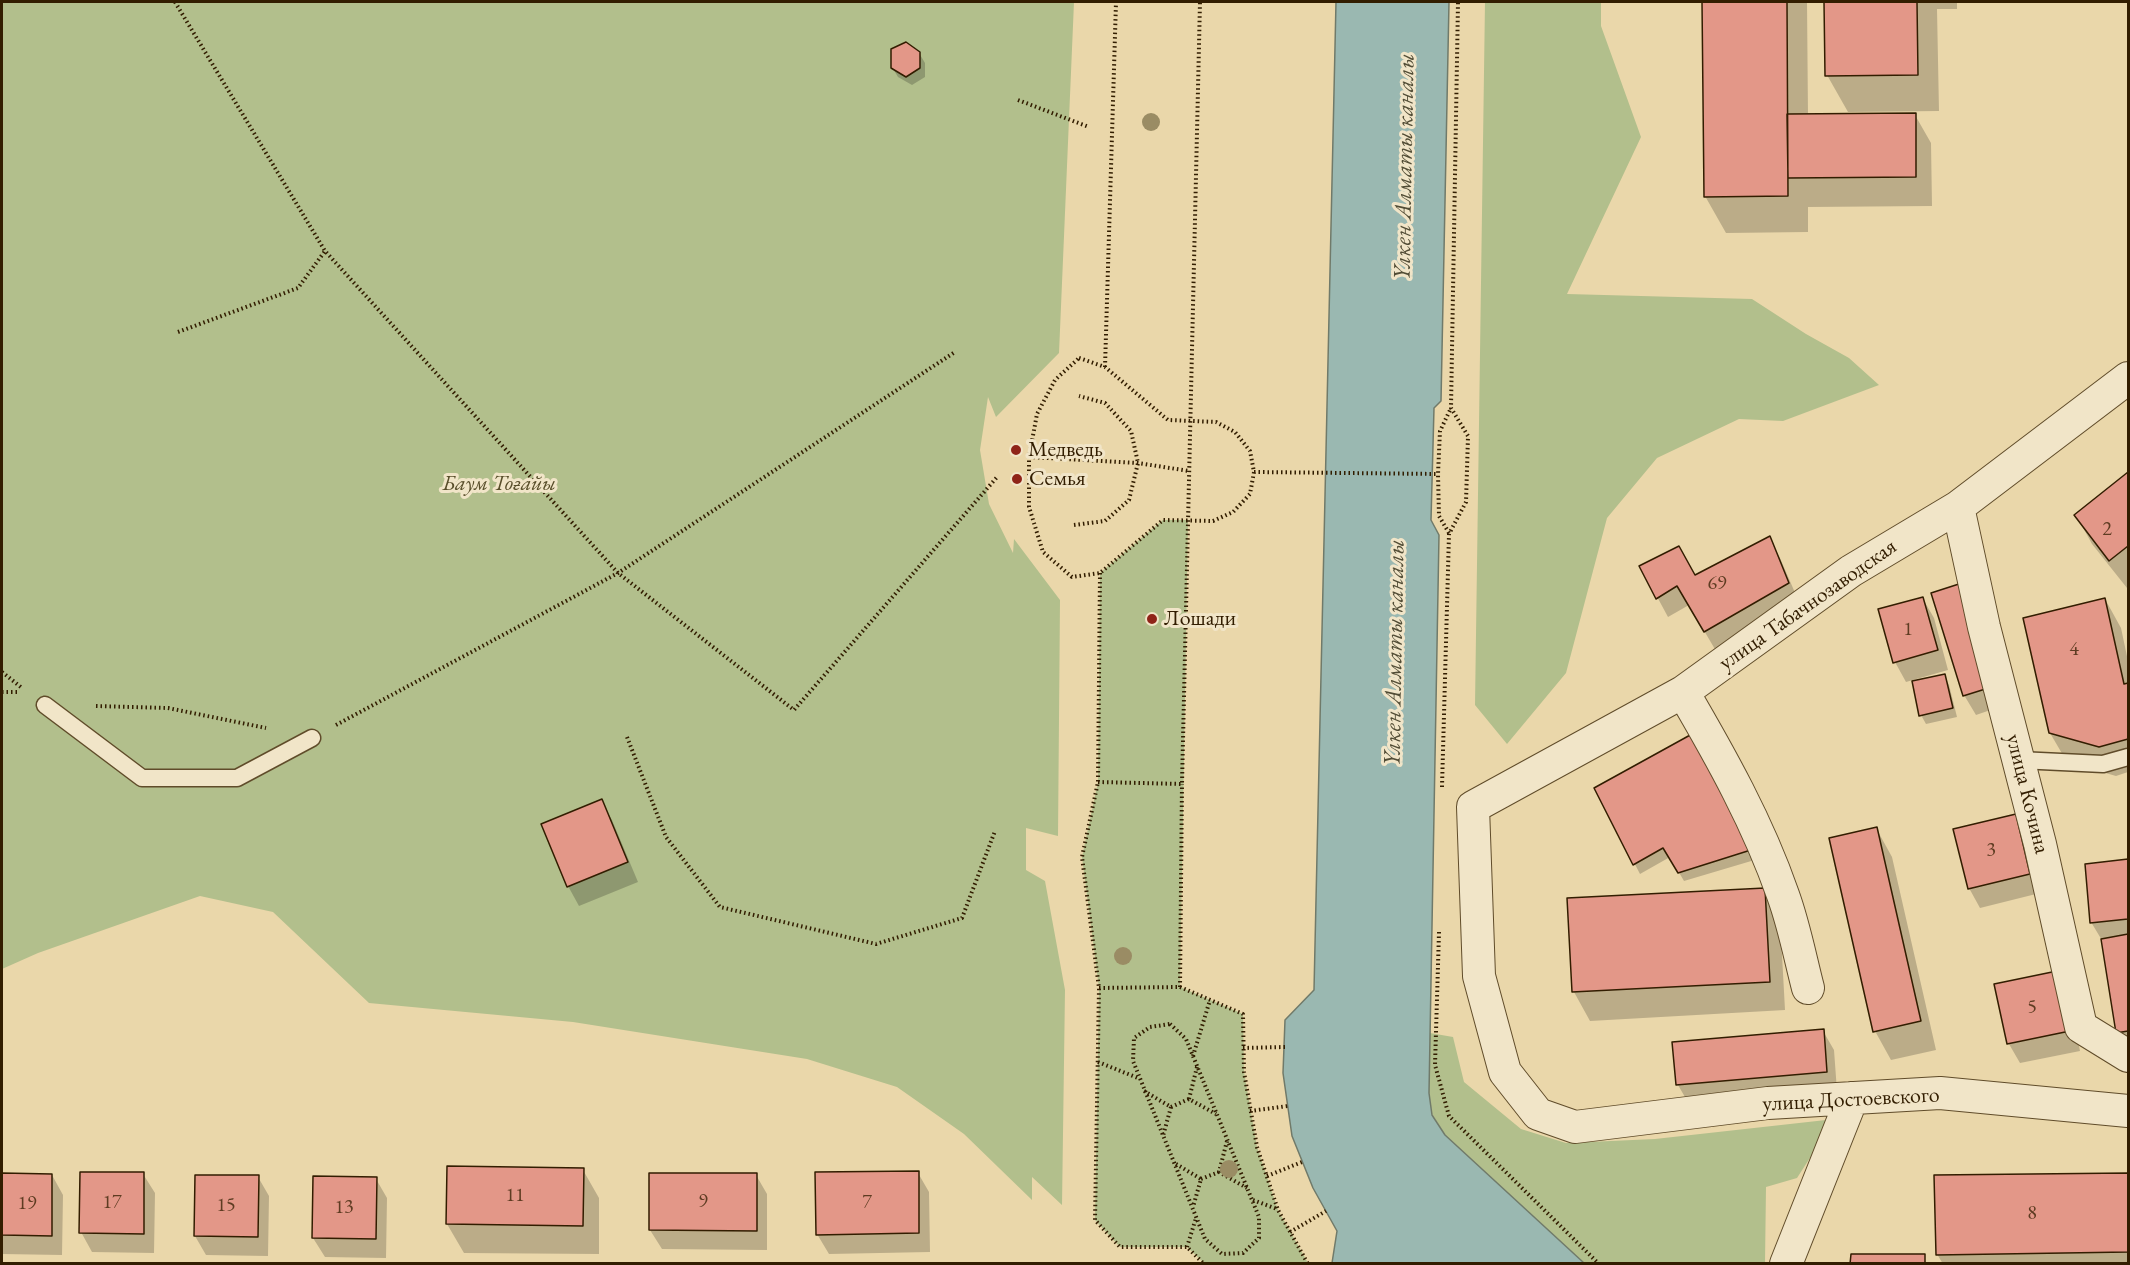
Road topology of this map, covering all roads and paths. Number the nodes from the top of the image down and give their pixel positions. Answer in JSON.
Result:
{"nodes":[{"id":1,"x":175,"y":2,"type":"edge"},
{"id":2,"x":1116,"y":2,"type":"edge"},
{"id":3,"x":1200,"y":2,"type":"edge"},
{"id":4,"x":1458,"y":2,"type":"edge"},
{"id":5,"x":1018,"y":100,"type":"dead end"},
{"id":6,"x":1089,"y":127,"type":"dead end"},
{"id":7,"x":325,"y":250,"type":"junction"},
{"id":8,"x":178,"y":332,"type":"dead end"},
{"id":9,"x":955,"y":352,"type":"dead end"},
{"id":10,"x":1105,"y":367,"type":"junction"},
{"id":11,"x":2128,"y":378,"type":"edge"},
{"id":12,"x":1079,"y":396,"type":"dead end"},
{"id":13,"x":1451,"y":408,"type":"junction"},
{"id":14,"x":1191,"y":421,"type":"junction"},
{"id":15,"x":1029,"y":457,"type":"junction"},
{"id":16,"x":1138,"y":463,"type":"junction"},
{"id":17,"x":1189,"y":471,"type":"junction"},
{"id":18,"x":1254,"y":472,"type":"junction"},
{"id":19,"x":1438,"y":474,"type":"junction"},
{"id":20,"x":998,"y":476,"type":"dead end"},
{"id":21,"x":1958,"y":507,"type":"junction"},
{"id":22,"x":1188,"y":520,"type":"junction"},
{"id":23,"x":1074,"y":525,"type":"dead end"},
{"id":24,"x":1449,"y":534,"type":"junction"},
{"id":25,"x":618,"y":573,"type":"junction"},
{"id":26,"x":1100,"y":573,"type":"junction"},
{"id":27,"x":2,"y":692,"type":"edge"},
{"id":28,"x":28,"y":692,"type":"dead end"},
{"id":29,"x":1683,"y":692,"type":"junction"},
{"id":30,"x":45,"y":705,"type":"joint"},
{"id":31,"x":627,"y":737,"type":"dead end"},
{"id":32,"x":312,"y":738,"type":"junction"},
{"id":33,"x":2128,"y":757,"type":"edge"},
{"id":34,"x":2019,"y":760,"type":"junction"},
{"id":35,"x":1098,"y":783,"type":"junction"},
{"id":36,"x":1182,"y":784,"type":"junction"},
{"id":37,"x":1442,"y":793,"type":"dead end"},
{"id":38,"x":995,"y":831,"type":"dead end"},
{"id":39,"x":1439,"y":923,"type":"dead end"},
{"id":40,"x":1180,"y":987,"type":"junction"},
{"id":41,"x":1099,"y":988,"type":"junction"},
{"id":42,"x":1808,"y":988,"type":"dead end"},
{"id":43,"x":1210,"y":1000,"type":"junction"},
{"id":44,"x":1285,"y":1047,"type":"dead end"},
{"id":45,"x":1243,"y":1048,"type":"junction"},
{"id":46,"x":2128,"y":1056,"type":"edge"},
{"id":47,"x":1193,"y":1057,"type":"junction"},
{"id":48,"x":1098,"y":1062,"type":"junction"},
{"id":49,"x":1197,"y":1066,"type":"junction"},
{"id":50,"x":1139,"y":1078,"type":"junction"},
{"id":51,"x":1144,"y":1091,"type":"junction"},
{"id":52,"x":1852,"y":1098,"type":"junction"},
{"id":53,"x":1189,"y":1099,"type":"junction"},
{"id":54,"x":1288,"y":1106,"type":"dead end"},
{"id":55,"x":1171,"y":1107,"type":"junction"},
{"id":56,"x":1250,"y":1111,"type":"junction"},
{"id":57,"x":2128,"y":1111,"type":"edge"},
{"id":58,"x":1217,"y":1115,"type":"junction"},
{"id":59,"x":1575,"y":1127,"type":"joint"},
{"id":60,"x":1163,"y":1136,"type":"junction"},
{"id":61,"x":1228,"y":1139,"type":"junction"},
{"id":62,"x":1302,"y":1162,"type":"dead end"},
{"id":63,"x":1175,"y":1164,"type":"junction"},
{"id":64,"x":1219,"y":1172,"type":"junction"},
{"id":65,"x":1267,"y":1176,"type":"junction"},
{"id":66,"x":1201,"y":1179,"type":"junction"},
{"id":67,"x":1248,"y":1189,"type":"junction"},
{"id":68,"x":1252,"y":1200,"type":"junction"},
{"id":69,"x":1193,"y":1208,"type":"junction"},
{"id":70,"x":1278,"y":1209,"type":"junction"},
{"id":71,"x":1326,"y":1211,"type":"dead end"},
{"id":72,"x":1196,"y":1217,"type":"junction"},
{"id":73,"x":1290,"y":1232,"type":"junction"},
{"id":74,"x":1187,"y":1246,"type":"junction"},
{"id":75,"x":1204,"y":1263,"type":"edge"},
{"id":76,"x":1308,"y":1263,"type":"edge"},
{"id":77,"x":1599,"y":1263,"type":"edge"},
{"id":78,"x":1786,"y":1263,"type":"edge"}],
"edges":[{"from":1,"to":7,"type":"path"},
{"from":2,"to":10,"type":"path"},
{"from":3,"to":14,"type":"path"},
{"from":4,"to":13,"type":"path"},
{"from":5,"to":6,"type":"path"},
{"from":7,"to":8,"type":"path"},
{"from":7,"to":25,"type":"path"},
{"from":9,"to":25,"type":"path"},
{"from":10,"to":14,"type":"path"},
{"from":10,"to":15,"type":"path"},
{"from":11,"to":21,"type":"street","name":"улица Табачнозаводская"},
{"from":12,"to":16,"type":"path"},
{"from":13,"to":19,"type":"path"},
{"from":13,"to":24,"type":"path"},
{"from":14,"to":17,"type":"path"},
{"from":14,"to":18,"type":"path"},
{"from":15,"to":16,"type":"path"},
{"from":15,"to":26,"type":"path"},
{"from":16,"to":17,"type":"path"},
{"from":16,"to":23,"type":"path"},
{"from":17,"to":22,"type":"path"},
{"from":18,"to":19,"type":"path"},
{"from":18,"to":22,"type":"path"},
{"from":19,"to":24,"type":"path"},
{"from":20,"to":25,"type":"path"},
{"from":21,"to":29,"type":"street","name":"улица Табачнозаводская"},
{"from":21,"to":34,"type":"street","name":"улица Кочина"},
{"from":22,"to":26,"type":"path"},
{"from":22,"to":36,"type":"path"},
{"from":24,"to":37,"type":"path"},
{"from":25,"to":32,"type":"path"},
{"from":26,"to":35,"type":"path"},
{"from":27,"to":28,"type":"path"},
{"from":29,"to":42,"type":"street"},
{"from":29,"to":59,"type":"street","name":"улица Табачнозаводская"},
{"from":30,"to":32,"type":"path"},
{"from":30,"to":32,"type":"lane"},
{"from":31,"to":38,"type":"path"},
{"from":33,"to":34,"type":"lane"},
{"from":34,"to":46,"type":"street","name":"улица Кочина"},
{"from":35,"to":36,"type":"path"},
{"from":35,"to":41,"type":"path"},
{"from":36,"to":40,"type":"path"},
{"from":39,"to":77,"type":"path"},
{"from":40,"to":41,"type":"path"},
{"from":40,"to":43,"type":"path"},
{"from":41,"to":48,"type":"path"},
{"from":43,"to":45,"type":"path"},
{"from":43,"to":47,"type":"path"},
{"from":44,"to":45,"type":"path"},
{"from":45,"to":56,"type":"path"},
{"from":47,"to":49,"type":"path"},
{"from":47,"to":50,"type":"path"},
{"from":48,"to":50,"type":"path"},
{"from":48,"to":74,"type":"path"},
{"from":49,"to":53,"type":"path"},
{"from":49,"to":58,"type":"path"},
{"from":50,"to":51,"type":"path"},
{"from":51,"to":55,"type":"path"},
{"from":51,"to":60,"type":"path"},
{"from":52,"to":57,"type":"street","name":"улица Достоевского"},
{"from":52,"to":59,"type":"street","name":"улица Достоевского"},
{"from":52,"to":78,"type":"street"},
{"from":53,"to":55,"type":"path"},
{"from":53,"to":58,"type":"path"},
{"from":54,"to":56,"type":"path"},
{"from":55,"to":60,"type":"path"},
{"from":56,"to":65,"type":"path"},
{"from":58,"to":61,"type":"path"},
{"from":60,"to":63,"type":"path"},
{"from":61,"to":64,"type":"path"},
{"from":61,"to":67,"type":"path"},
{"from":62,"to":65,"type":"path"},
{"from":63,"to":66,"type":"path"},
{"from":63,"to":69,"type":"path"},
{"from":64,"to":66,"type":"path"},
{"from":64,"to":67,"type":"path"},
{"from":65,"to":70,"type":"path"},
{"from":66,"to":69,"type":"path"},
{"from":67,"to":68,"type":"path"},
{"from":68,"to":70,"type":"path"},
{"from":68,"to":72,"type":"path"},
{"from":69,"to":72,"type":"path"},
{"from":70,"to":73,"type":"path"},
{"from":71,"to":73,"type":"path"},
{"from":72,"to":74,"type":"path"},
{"from":73,"to":76,"type":"path"},
{"from":74,"to":75,"type":"path"}]}
